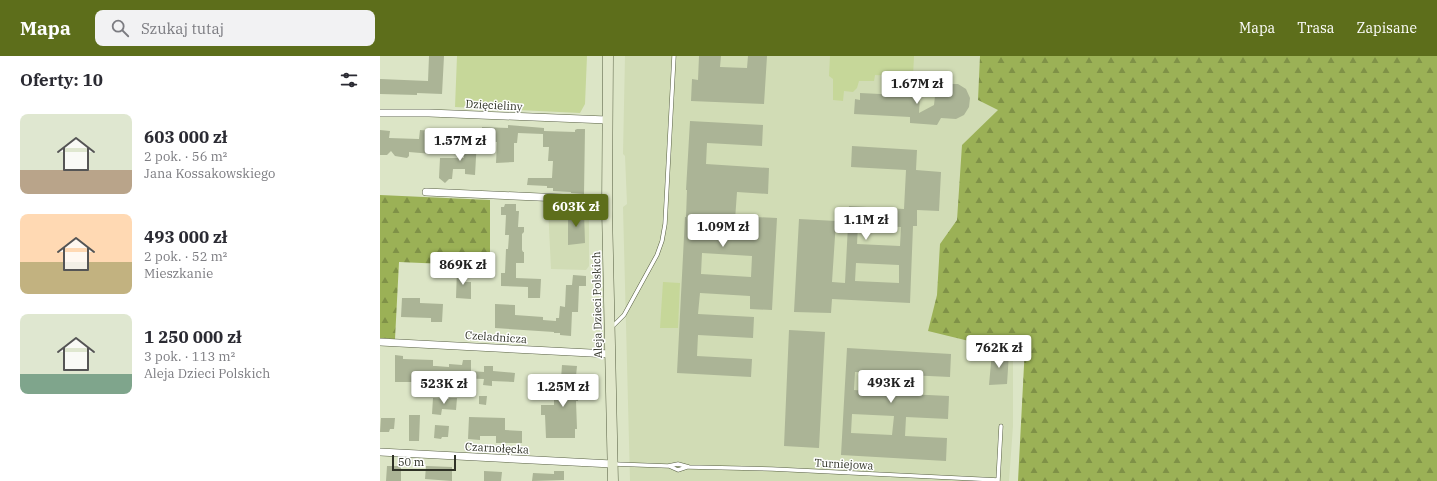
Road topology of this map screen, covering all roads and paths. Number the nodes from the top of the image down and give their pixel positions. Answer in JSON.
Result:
{"nodes":[{"id":1,"x":608,"y":56,"type":"edge"},
{"id":2,"x":674,"y":56,"type":"edge"},
{"id":3,"x":380,"y":113,"type":"edge"},
{"id":4,"x":607,"y":120,"type":"junction"},
{"id":5,"x":426,"y":192,"type":"dead end"},
{"id":6,"x":607,"y":200,"type":"junction"},
{"id":7,"x":610,"y":326,"type":"junction"},
{"id":8,"x":380,"y":342,"type":"edge"},
{"id":9,"x":610,"y":354,"type":"junction"},
{"id":10,"x":1001,"y":426,"type":"dead end"},
{"id":11,"x":380,"y":452,"type":"edge"},
{"id":12,"x":612,"y":464,"type":"junction"},
{"id":13,"x":613,"y":481,"type":"edge"},
{"id":14,"x":998,"y":481,"type":"edge"}],
"edges":[{"from":1,"to":4,"type":"street","name":"Aleja Dzieci Polskich"},
{"from":2,"to":7,"type":"lane"},
{"from":3,"to":4,"type":"street","name":"Dzięcieliny"},
{"from":4,"to":6,"type":"street","name":"Aleja Dzieci Polskich"},
{"from":5,"to":6,"type":"street"},
{"from":6,"to":7,"type":"street","name":"Aleja Dzieci Polskich"},
{"from":7,"to":9,"type":"street","name":"Aleja Dzieci Polskich"},
{"from":8,"to":9,"type":"street","name":"Czeladnicza"},
{"from":9,"to":12,"type":"street","name":"Aleja Dzieci Polskich"},
{"from":10,"to":14,"type":"lane"},
{"from":11,"to":12,"type":"street","name":"Czarnołęcka"},
{"from":12,"to":13,"type":"street","name":"Aleja Dzieci Polskich"},
{"from":12,"to":14,"type":"lane","name":"Turniejowa"}]}
